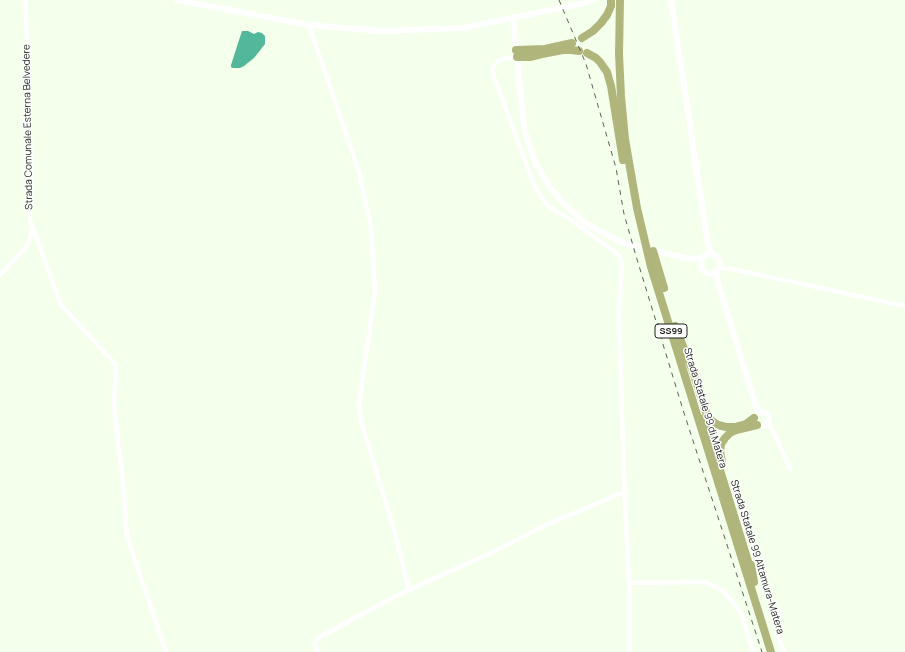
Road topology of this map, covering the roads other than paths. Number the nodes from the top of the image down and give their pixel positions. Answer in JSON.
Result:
{"nodes":[{"id":1,"x":25,"y":0,"type":"edge"},
{"id":2,"x":177,"y":0,"type":"edge"},
{"id":3,"x":593,"y":0,"type":"edge"},
{"id":4,"x":611,"y":0,"type":"edge"},
{"id":5,"x":620,"y":0,"type":"edge"},
{"id":6,"x":625,"y":0,"type":"edge"},
{"id":7,"x":671,"y":0,"type":"edge"},
{"id":8,"x":586,"y":1,"type":"edge"},
{"id":9,"x":513,"y":18,"type":"junction"},
{"id":10,"x":309,"y":25,"type":"junction"},
{"id":11,"x":582,"y":38,"type":"dead end"},
{"id":12,"x":572,"y":43,"type":"dead end"},
{"id":13,"x":516,"y":54,"type":"junction"},
{"id":14,"x":32,"y":226,"type":"junction"},
{"id":15,"x":708,"y":245,"type":"junction"},
{"id":16,"x":713,"y":255,"type":"junction"},
{"id":17,"x":703,"y":257,"type":"junction"},
{"id":18,"x":690,"y":259,"type":"junction"},
{"id":19,"x":651,"y":267,"type":"junction"},
{"id":20,"x":701,"y":267,"type":"junction"},
{"id":21,"x":718,"y":267,"type":"junction"},
{"id":22,"x":710,"y":274,"type":"junction"},
{"id":23,"x":0,"y":275,"type":"edge"},
{"id":24,"x":718,"y":283,"type":"junction"},
{"id":25,"x":905,"y":306,"type":"edge"},
{"id":26,"x":675,"y":326,"type":"junction"},
{"id":27,"x":757,"y":418,"type":"junction"},
{"id":28,"x":768,"y":423,"type":"junction"},
{"id":29,"x":790,"y":469,"type":"dead end"},
{"id":30,"x":624,"y":492,"type":"junction"},
{"id":31,"x":754,"y":582,"type":"junction"},
{"id":32,"x":629,"y":583,"type":"junction"},
{"id":33,"x":409,"y":590,"type":"junction"},
{"id":34,"x":780,"y":612,"type":"dead end"},
{"id":35,"x":166,"y":652,"type":"edge"},
{"id":36,"x":318,"y":652,"type":"edge"},
{"id":37,"x":629,"y":652,"type":"edge"},
{"id":38,"x":753,"y":652,"type":"edge"},
{"id":39,"x":771,"y":652,"type":"edge"},
{"id":40,"x":776,"y":652,"type":"edge"},
{"id":41,"x":784,"y":652,"type":"edge"}],
"edges":[{"from":1,"to":14,"type":"street","name":"Strada Comunale Esterna Belvedere"},
{"from":2,"to":10,"type":"street"},
{"from":3,"to":8,"type":"street"},
{"from":4,"to":11,"type":"highway"},
{"from":5,"to":19,"type":"highway","name":"Strada Statale 99 di Matera","number":"SS99"},
{"from":6,"to":26,"type":"highway","name":"Strada Statale 99 Altamura-Matera","number":"SS99"},
{"from":7,"to":15,"type":"street"},
{"from":8,"to":9,"type":"street"},
{"from":9,"to":10,"type":"street"},
{"from":9,"to":13,"type":"street"},
{"from":10,"to":33,"type":"street"},
{"from":12,"to":13,"type":"highway"},
{"from":13,"to":18,"type":"street"},
{"from":13,"to":19,"type":"highway"},
{"from":13,"to":30,"type":"street"},
{"from":14,"to":23,"type":"street"},
{"from":14,"to":35,"type":"street","name":"Strada Comunale Esterna Belvedere"},
{"from":15,"to":16,"type":"street"},
{"from":15,"to":17,"type":"street"},
{"from":16,"to":17,"type":"street"},
{"from":16,"to":21,"type":"street"},
{"from":17,"to":18,"type":"street"},
{"from":17,"to":20,"type":"street"},
{"from":18,"to":20,"type":"street"},
{"from":19,"to":39,"type":"highway","name":"Strada Statale 99 di Matera","number":"SS99"},
{"from":20,"to":22,"type":"street"},
{"from":21,"to":22,"type":"street"},
{"from":21,"to":24,"type":"street"},
{"from":21,"to":25,"type":"street"},
{"from":22,"to":24,"type":"street"},
{"from":24,"to":27,"type":"street"},
{"from":26,"to":27,"type":"highway"},
{"from":26,"to":31,"type":"highway","name":"Strada Statale 99 Altamura-Matera","number":"SS99"},
{"from":27,"to":28,"type":"street"},
{"from":27,"to":28,"type":"street"},
{"from":27,"to":31,"type":"highway"},
{"from":28,"to":29,"type":"street"},
{"from":30,"to":32,"type":"street"},
{"from":30,"to":33,"type":"street"},
{"from":31,"to":40,"type":"highway","name":"Strada Statale 99 Altamura-Matera","number":"SS99"},
{"from":32,"to":37,"type":"street"},
{"from":32,"to":38,"type":"street"},
{"from":33,"to":36,"type":"street"},
{"from":34,"to":41,"type":"street"}]}
